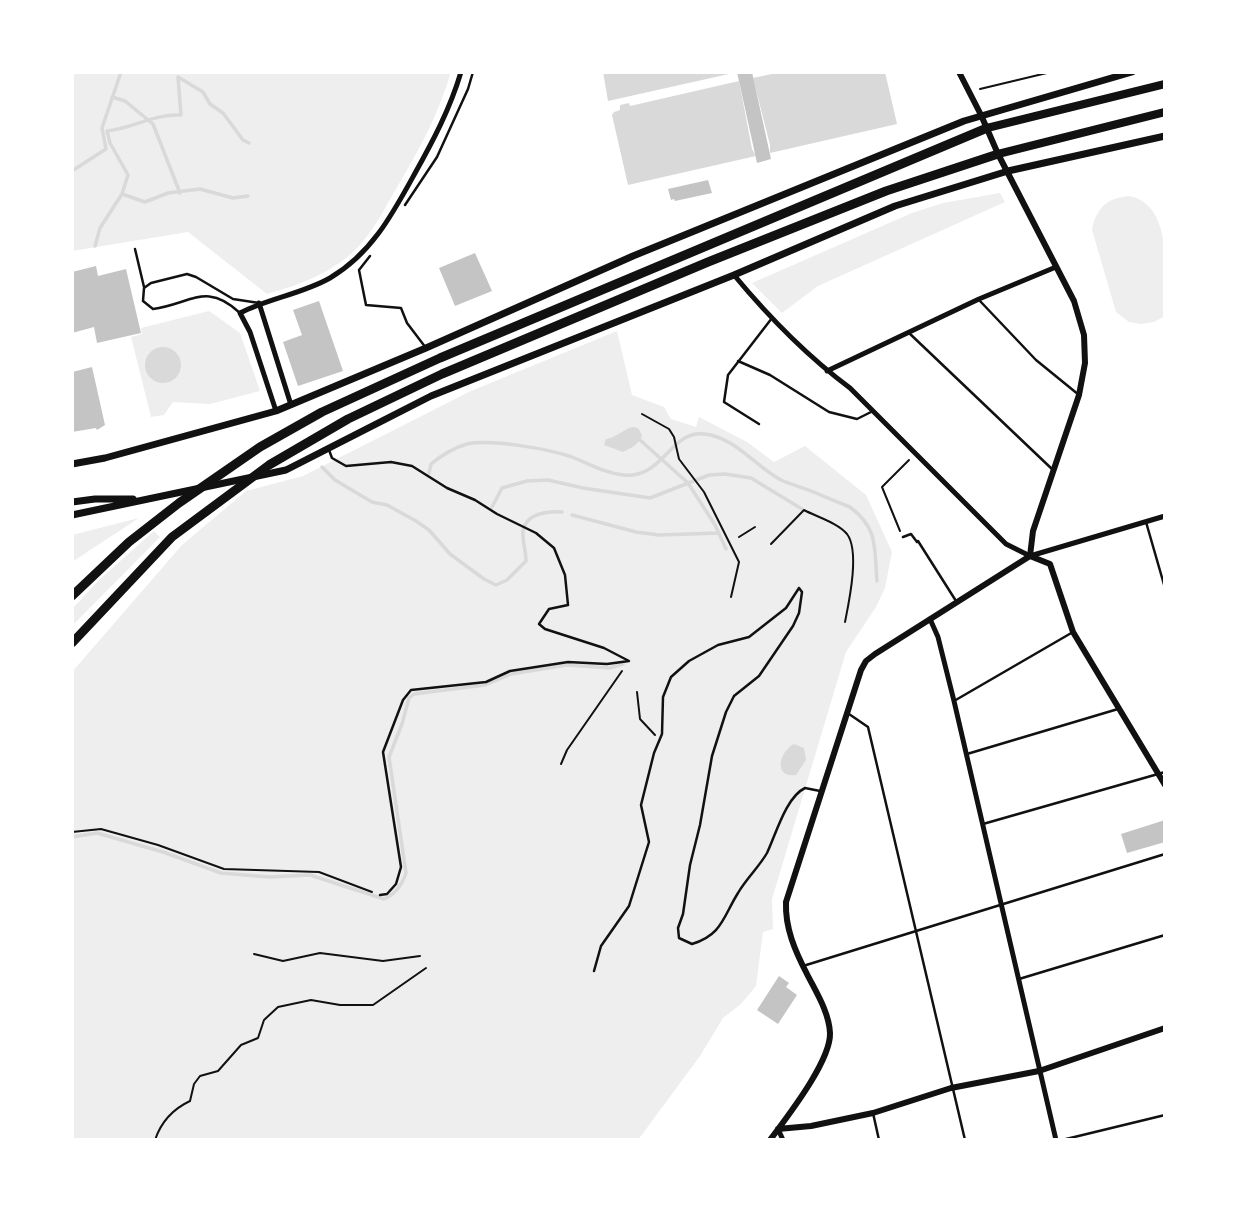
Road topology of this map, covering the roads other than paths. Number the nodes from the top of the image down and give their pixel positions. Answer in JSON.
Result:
{"nodes":[{"id":1,"x":461,"y":72,"type":"edge"},
{"id":2,"x":473,"y":72,"type":"edge"},
{"id":3,"x":959,"y":72,"type":"edge"},
{"id":4,"x":1132,"y":72,"type":"edge"},
{"id":5,"x":1165,"y":84,"type":"edge"},
{"id":6,"x":1165,"y":112,"type":"edge"},
{"id":7,"x":981,"y":115,"type":"junction"},
{"id":8,"x":987,"y":128,"type":"junction"},
{"id":9,"x":1165,"y":136,"type":"edge"},
{"id":10,"x":998,"y":153,"type":"junction"},
{"id":11,"x":1008,"y":171,"type":"junction"},
{"id":12,"x":405,"y":205,"type":"dead end"},
{"id":13,"x":135,"y":249,"type":"dead end"},
{"id":14,"x":370,"y":256,"type":"dead end"},
{"id":15,"x":1056,"y":267,"type":"junction"},
{"id":16,"x":734,"y":275,"type":"junction"},
{"id":17,"x":144,"y":288,"type":"junction"},
{"id":18,"x":979,"y":299,"type":"junction"},
{"id":19,"x":259,"y":303,"type":"junction"},
{"id":20,"x":240,"y":313,"type":"junction"},
{"id":21,"x":772,"y":318,"type":"junction"},
{"id":22,"x":908,"y":332,"type":"junction"},
{"id":23,"x":426,"y":348,"type":"junction"},
{"id":24,"x":738,"y":361,"type":"junction"},
{"id":25,"x":827,"y":371,"type":"junction"},
{"id":26,"x":1079,"y":395,"type":"junction"},
{"id":27,"x":291,"y":405,"type":"junction"},
{"id":28,"x":275,"y":411,"type":"junction"},
{"id":29,"x":871,"y":412,"type":"junction"},
{"id":30,"x":759,"y":424,"type":"dead end"},
{"id":31,"x":329,"y":450,"type":"junction"},
{"id":32,"x":72,"y":464,"type":"edge"},
{"id":33,"x":1053,"y":470,"type":"junction"},
{"id":34,"x":144,"y":499,"type":"junction"},
{"id":35,"x":72,"y":502,"type":"edge"},
{"id":36,"x":72,"y":515,"type":"edge"},
{"id":37,"x":1165,"y":516,"type":"edge"},
{"id":38,"x":1146,"y":522,"type":"junction"},
{"id":39,"x":903,"y":537,"type":"road end"},
{"id":40,"x":1030,"y":556,"type":"junction"},
{"id":41,"x":1165,"y":588,"type":"edge"},
{"id":42,"x":72,"y":596,"type":"edge"},
{"id":43,"x":956,"y":601,"type":"junction"},
{"id":44,"x":930,"y":619,"type":"junction"},
{"id":45,"x":1073,"y":632,"type":"junction"},
{"id":46,"x":72,"y":643,"type":"edge"},
{"id":47,"x":954,"y":701,"type":"junction"},
{"id":48,"x":1119,"y":709,"type":"junction"},
{"id":49,"x":846,"y":712,"type":"junction"},
{"id":50,"x":967,"y":754,"type":"junction"},
{"id":51,"x":1162,"y":773,"type":"edge"},
{"id":52,"x":1165,"y":785,"type":"edge"},
{"id":53,"x":820,"y":791,"type":"junction"},
{"id":54,"x":984,"y":824,"type":"junction"},
{"id":55,"x":1165,"y":854,"type":"edge"},
{"id":56,"x":380,"y":895,"type":"road end"},
{"id":57,"x":1002,"y":905,"type":"junction"},
{"id":58,"x":917,"y":932,"type":"junction"},
{"id":59,"x":1165,"y":935,"type":"edge"},
{"id":60,"x":803,"y":966,"type":"junction"},
{"id":61,"x":594,"y":971,"type":"dead end"},
{"id":62,"x":1019,"y":979,"type":"junction"},
{"id":63,"x":1165,"y":1028,"type":"edge"},
{"id":64,"x":1039,"y":1071,"type":"junction"},
{"id":65,"x":951,"y":1088,"type":"junction"},
{"id":66,"x":873,"y":1113,"type":"junction"},
{"id":67,"x":1165,"y":1115,"type":"edge"},
{"id":68,"x":778,"y":1129,"type":"junction"},
{"id":69,"x":770,"y":1140,"type":"edge"},
{"id":70,"x":783,"y":1140,"type":"edge"},
{"id":71,"x":879,"y":1140,"type":"edge"},
{"id":72,"x":965,"y":1140,"type":"edge"},
{"id":73,"x":1056,"y":1140,"type":"edge"},
{"id":74,"x":1062,"y":1140,"type":"edge"}],
"edges":[{"from":1,"to":19,"type":"street"},
{"from":2,"to":12,"type":"lane"},
{"from":3,"to":7,"type":"street"},
{"from":4,"to":7,"type":"main road"},
{"from":5,"to":8,"type":"main road"},
{"from":6,"to":10,"type":"main road"},
{"from":7,"to":8,"type":"street"},
{"from":7,"to":23,"type":"main road"},
{"from":8,"to":10,"type":"street"},
{"from":8,"to":42,"type":"highway"},
{"from":9,"to":11,"type":"main road"},
{"from":10,"to":11,"type":"street"},
{"from":10,"to":46,"type":"highway"},
{"from":11,"to":15,"type":"street"},
{"from":11,"to":16,"type":"main road"},
{"from":13,"to":17,"type":"lane"},
{"from":14,"to":23,"type":"lane"},
{"from":15,"to":18,"type":"street"},
{"from":15,"to":26,"type":"street"},
{"from":16,"to":21,"type":"street"},
{"from":16,"to":31,"type":"main road"},
{"from":17,"to":19,"type":"lane"},
{"from":17,"to":20,"type":"lane"},
{"from":18,"to":22,"type":"street"},
{"from":18,"to":26,"type":"lane"},
{"from":19,"to":20,"type":"street"},
{"from":19,"to":27,"type":"street"},
{"from":20,"to":28,"type":"street"},
{"from":21,"to":24,"type":"lane"},
{"from":21,"to":25,"type":"street"},
{"from":22,"to":25,"type":"street"},
{"from":22,"to":33,"type":"lane"},
{"from":23,"to":27,"type":"main road"},
{"from":24,"to":29,"type":"lane"},
{"from":24,"to":30,"type":"lane"},
{"from":25,"to":29,"type":"street"},
{"from":26,"to":33,"type":"street"},
{"from":27,"to":28,"type":"main road"},
{"from":28,"to":32,"type":"main road"},
{"from":29,"to":40,"type":"street"},
{"from":31,"to":34,"type":"main road"},
{"from":31,"to":56,"type":"lane"},
{"from":33,"to":40,"type":"street"},
{"from":34,"to":35,"type":"main road"},
{"from":34,"to":36,"type":"main road"},
{"from":37,"to":38,"type":"street"},
{"from":38,"to":40,"type":"street"},
{"from":38,"to":41,"type":"lane"},
{"from":39,"to":43,"type":"lane"},
{"from":40,"to":43,"type":"street"},
{"from":40,"to":45,"type":"street"},
{"from":43,"to":44,"type":"street"},
{"from":44,"to":47,"type":"street"},
{"from":44,"to":49,"type":"street"},
{"from":45,"to":47,"type":"lane"},
{"from":45,"to":48,"type":"street"},
{"from":47,"to":50,"type":"street"},
{"from":48,"to":50,"type":"lane"},
{"from":48,"to":51,"type":"street"},
{"from":49,"to":53,"type":"street"},
{"from":49,"to":58,"type":"lane"},
{"from":50,"to":54,"type":"street"},
{"from":51,"to":52,"type":"street"},
{"from":51,"to":54,"type":"lane"},
{"from":53,"to":60,"type":"street"},
{"from":53,"to":61,"type":"lane"},
{"from":54,"to":57,"type":"street"},
{"from":55,"to":57,"type":"lane"},
{"from":57,"to":58,"type":"lane"},
{"from":57,"to":62,"type":"street"},
{"from":58,"to":60,"type":"lane"},
{"from":58,"to":65,"type":"lane"},
{"from":59,"to":62,"type":"lane"},
{"from":60,"to":68,"type":"street"},
{"from":62,"to":64,"type":"street"},
{"from":63,"to":64,"type":"street"},
{"from":64,"to":65,"type":"street"},
{"from":64,"to":73,"type":"street"},
{"from":65,"to":66,"type":"street"},
{"from":65,"to":72,"type":"lane"},
{"from":66,"to":68,"type":"street"},
{"from":66,"to":71,"type":"lane"},
{"from":67,"to":74,"type":"lane"},
{"from":68,"to":69,"type":"street"},
{"from":68,"to":70,"type":"street"}]}
